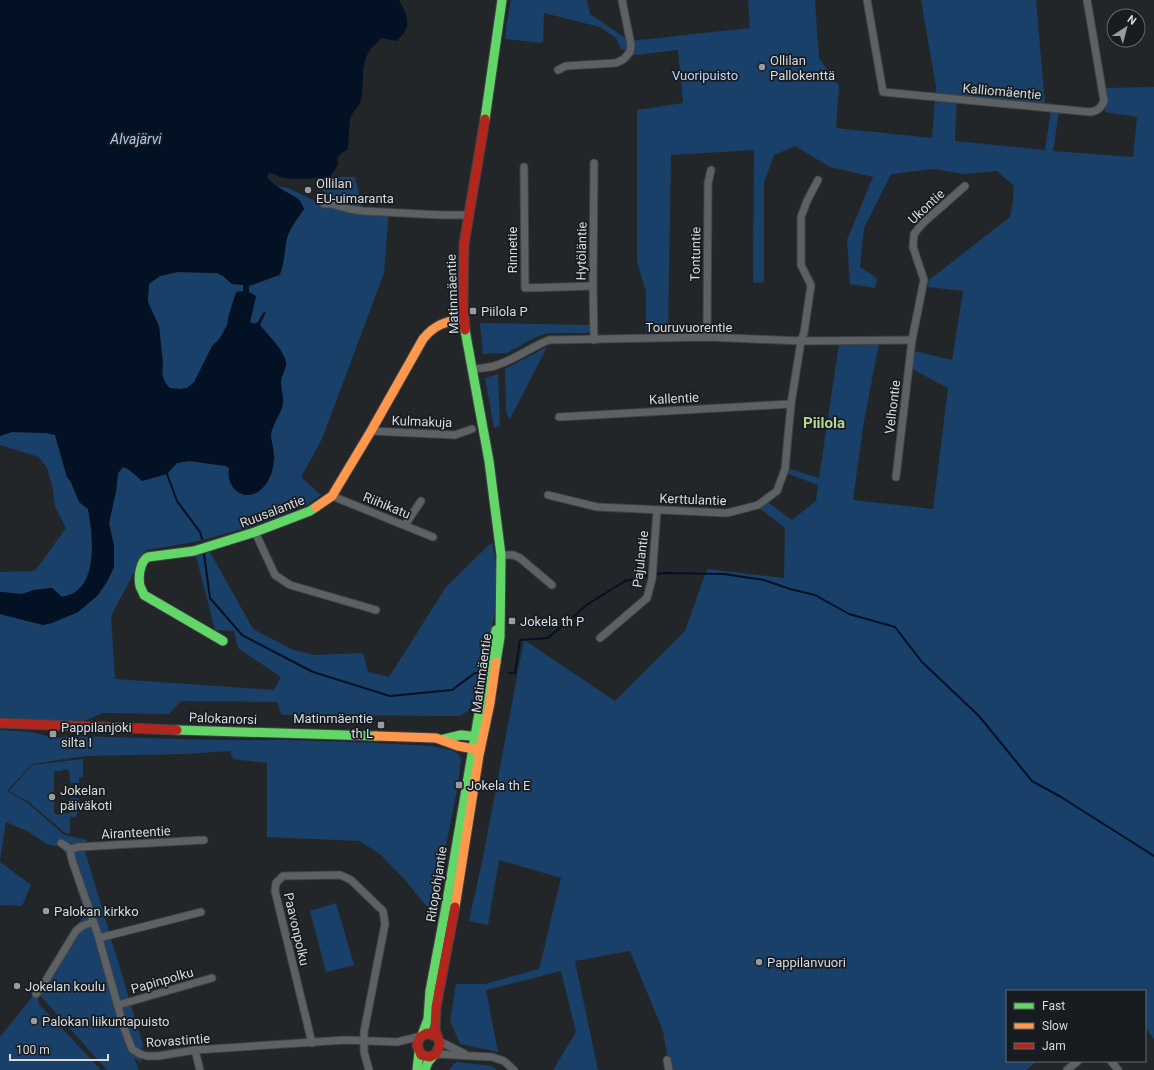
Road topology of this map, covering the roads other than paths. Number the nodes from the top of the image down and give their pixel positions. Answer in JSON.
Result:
{"nodes":[{"id":1,"x":502,"y":0,"type":"edge"},
{"id":2,"x":622,"y":0,"type":"edge"},
{"id":3,"x":867,"y":0,"type":"edge"},
{"id":4,"x":1087,"y":0,"type":"edge"},
{"id":5,"x":558,"y":70,"type":"dead end"},
{"id":6,"x":594,"y":163,"type":"dead end"},
{"id":7,"x":524,"y":167,"type":"dead end"},
{"id":8,"x":711,"y":170,"type":"dead end"},
{"id":9,"x":818,"y":180,"type":"dead end"},
{"id":10,"x":965,"y":186,"type":"dead end"},
{"id":11,"x":324,"y":204,"type":"dead end"},
{"id":12,"x":468,"y":215,"type":"junction"},
{"id":13,"x":593,"y":286,"type":"junction"},
{"id":14,"x":464,"y":319,"type":"junction"},
{"id":15,"x":706,"y":338,"type":"junction"},
{"id":16,"x":594,"y":340,"type":"junction"},
{"id":17,"x":912,"y":340,"type":"junction"},
{"id":18,"x":801,"y":341,"type":"junction"},
{"id":19,"x":472,"y":369,"type":"junction"},
{"id":20,"x":791,"y":404,"type":"junction"},
{"id":21,"x":559,"y":417,"type":"dead end"},
{"id":22,"x":472,"y":429,"type":"dead end"},
{"id":23,"x":371,"y":430,"type":"junction"},
{"id":24,"x":896,"y":477,"type":"dead end"},
{"id":25,"x":548,"y":495,"type":"dead end"},
{"id":26,"x":332,"y":496,"type":"junction"},
{"id":27,"x":422,"y":501,"type":"dead end"},
{"id":28,"x":657,"y":510,"type":"junction"},
{"id":29,"x":405,"y":525,"type":"junction"},
{"id":30,"x":255,"y":532,"type":"junction"},
{"id":31,"x":433,"y":537,"type":"dead end"},
{"id":32,"x":501,"y":555,"type":"junction"},
{"id":33,"x":552,"y":585,"type":"dead end"},
{"id":34,"x":376,"y":610,"type":"dead end"},
{"id":35,"x":600,"y":638,"type":"dead end"},
{"id":36,"x":223,"y":641,"type":"dead end"},
{"id":37,"x":0,"y":723,"type":"edge"},
{"id":38,"x":479,"y":737,"type":"junction"},
{"id":39,"x":444,"y":739,"type":"junction"},
{"id":40,"x":476,"y":749,"type":"junction"},
{"id":41,"x":204,"y":840,"type":"dead end"},
{"id":42,"x":61,"y":844,"type":"dead end"},
{"id":43,"x":70,"y":849,"type":"junction"},
{"id":44,"x":201,"y":912,"type":"dead end"},
{"id":45,"x":93,"y":922,"type":"junction"},
{"id":46,"x":99,"y":938,"type":"junction"},
{"id":47,"x":212,"y":978,"type":"dead end"},
{"id":48,"x":36,"y":994,"type":"dead end"},
{"id":49,"x":118,"y":1005,"type":"junction"},
{"id":50,"x":421,"y":1036,"type":"junction"},
{"id":51,"x":438,"y":1039,"type":"junction"},
{"id":52,"x":364,"y":1040,"type":"junction"},
{"id":53,"x":397,"y":1042,"type":"junction"},
{"id":54,"x":312,"y":1043,"type":"junction"},
{"id":55,"x":195,"y":1050,"type":"junction"},
{"id":56,"x":418,"y":1051,"type":"junction"},
{"id":57,"x":435,"y":1055,"type":"junction"},
{"id":58,"x":467,"y":1055,"type":"junction"},
{"id":59,"x":667,"y":1060,"type":"dead end"},
{"id":60,"x":1077,"y":1062,"type":"edge"},
{"id":61,"x":1112,"y":1062,"type":"edge"},
{"id":62,"x":200,"y":1070,"type":"edge"},
{"id":63,"x":369,"y":1070,"type":"edge"},
{"id":64,"x":417,"y":1070,"type":"edge"},
{"id":65,"x":425,"y":1070,"type":"edge"},
{"id":66,"x":514,"y":1070,"type":"edge"},
{"id":67,"x":669,"y":1070,"type":"edge"},
{"id":68,"x":1068,"y":1070,"type":"edge"},
{"id":69,"x":1118,"y":1070,"type":"edge"}],
"edges":[{"from":1,"to":12,"type":"main road","name":"Matinmäentie"},
{"from":2,"to":5,"type":"street"},
{"from":3,"to":4,"type":"street","name":"Kalliomäentie"},
{"from":6,"to":13,"type":"street","name":"Hytöläntie"},
{"from":7,"to":13,"type":"street","name":"Rinnetie"},
{"from":8,"to":15,"type":"street","name":"Tontuntie"},
{"from":9,"to":18,"type":"street","name":"Kerttulantie"},
{"from":10,"to":17,"type":"street","name":"Ukontie"},
{"from":11,"to":12,"type":"street"},
{"from":12,"to":14,"type":"main road","name":"Matinmäentie"},
{"from":13,"to":16,"type":"street","name":"Hytöläntie"},
{"from":14,"to":19,"type":"main road","name":"Matinmäentie"},
{"from":14,"to":23,"type":"main road","name":"Ruusalantie"},
{"from":15,"to":16,"type":"street","name":"Touruvuorentie"},
{"from":15,"to":18,"type":"street","name":"Touruvuorentie"},
{"from":16,"to":19,"type":"street","name":"Touruvuorentie"},
{"from":17,"to":18,"type":"street","name":"Touruvuorentie"},
{"from":17,"to":24,"type":"street","name":"Velhontie"},
{"from":18,"to":20,"type":"street","name":"Kerttulantie"},
{"from":19,"to":32,"type":"main road","name":"Matinmäentie"},
{"from":20,"to":21,"type":"street","name":"Kallentie"},
{"from":20,"to":28,"type":"street","name":"Kerttulantie"},
{"from":22,"to":23,"type":"street","name":"Kulmakuja"},
{"from":23,"to":26,"type":"main road","name":"Ruusalantie"},
{"from":25,"to":28,"type":"street","name":"Kerttulantie"},
{"from":26,"to":29,"type":"street","name":"Riihikatu"},
{"from":26,"to":30,"type":"main road","name":"Ruusalantie"},
{"from":27,"to":29,"type":"street"},
{"from":28,"to":35,"type":"street","name":"Pajulantie"},
{"from":29,"to":31,"type":"street","name":"Riihikatu"},
{"from":30,"to":34,"type":"street"},
{"from":30,"to":36,"type":"main road","name":"Ruusalantie"},
{"from":32,"to":33,"type":"street"},
{"from":32,"to":38,"type":"main road","name":"Matinmäentie"},
{"from":37,"to":39,"type":"main road","name":"Palokanorsi"},
{"from":38,"to":39,"type":"main road","name":"Palokanorsi"},
{"from":38,"to":40,"type":"main road","name":"Ritopohjantie"},
{"from":39,"to":40,"type":"main road","name":"Palokanorsi"},
{"from":40,"to":50,"type":"main road","name":"Ritopohjantie"},
{"from":40,"to":51,"type":"main road","name":"Ritopohjantie"},
{"from":41,"to":43,"type":"street","name":"Airanteentie"},
{"from":42,"to":43,"type":"street"},
{"from":43,"to":45,"type":"street","name":"Rovastintie"},
{"from":44,"to":46,"type":"street"},
{"from":45,"to":46,"type":"street","name":"Rovastintie"},
{"from":45,"to":48,"type":"street"},
{"from":46,"to":49,"type":"street","name":"Rovastintie"},
{"from":47,"to":49,"type":"street","name":"Papinpolku"},
{"from":49,"to":55,"type":"street","name":"Rovastintie"},
{"from":50,"to":51,"type":"main road"},
{"from":50,"to":53,"type":"street","name":"Rovastintie"},
{"from":50,"to":56,"type":"main road"},
{"from":51,"to":57,"type":"main road"},
{"from":51,"to":58,"type":"street"},
{"from":52,"to":53,"type":"street","name":"Rovastintie"},
{"from":52,"to":54,"type":"street","name":"Rovastintie"},
{"from":52,"to":54,"type":"street","name":"Paavonpolku"},
{"from":52,"to":63,"type":"street"},
{"from":53,"to":56,"type":"street","name":"Rovastintie"},
{"from":54,"to":55,"type":"street","name":"Rovastintie"},
{"from":55,"to":62,"type":"street"},
{"from":56,"to":57,"type":"main road"},
{"from":56,"to":64,"type":"main road"},
{"from":57,"to":58,"type":"street"},
{"from":57,"to":65,"type":"main road"},
{"from":58,"to":66,"type":"street"},
{"from":59,"to":67,"type":"street"},
{"from":60,"to":68,"type":"street"},
{"from":61,"to":69,"type":"street"}]}
